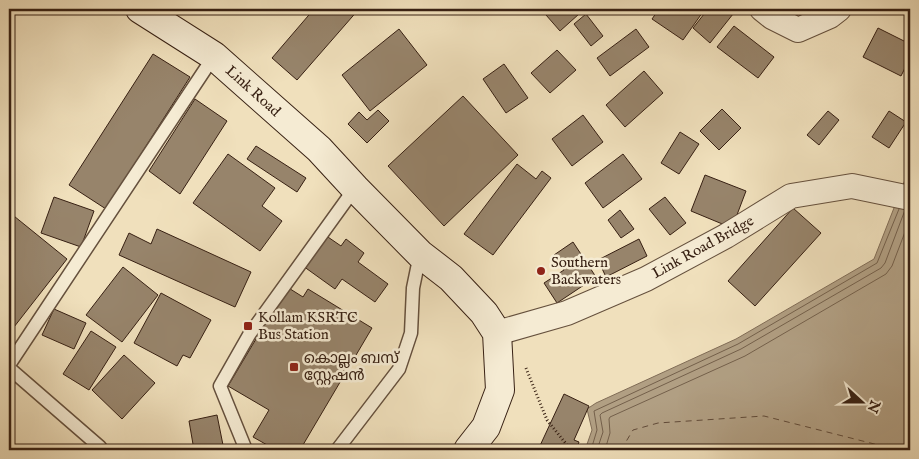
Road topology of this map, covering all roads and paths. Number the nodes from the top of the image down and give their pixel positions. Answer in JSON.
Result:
{"nodes":[{"id":1,"x":140,"y":9,"type":"edge"},
{"id":2,"x":762,"y":9,"type":"edge"},
{"id":3,"x":839,"y":9,"type":"edge"},
{"id":4,"x":214,"y":56,"type":"junction"},
{"id":5,"x":354,"y":188,"type":"junction"},
{"id":6,"x":910,"y":198,"type":"edge"},
{"id":7,"x":420,"y":254,"type":"junction"},
{"id":8,"x":497,"y":333,"type":"junction"},
{"id":9,"x":9,"y":366,"type":"edge"},
{"id":10,"x":525,"y":366,"type":"dead end"},
{"id":11,"x":100,"y":447,"type":"dead end"},
{"id":12,"x":246,"y":450,"type":"edge"},
{"id":13,"x":337,"y":450,"type":"edge"},
{"id":14,"x":468,"y":450,"type":"edge"},
{"id":15,"x":571,"y":450,"type":"edge"}],
"edges":[{"from":1,"to":4,"type":"main road","name":"Link Road"},
{"from":2,"to":3,"type":"street"},
{"from":4,"to":5,"type":"main road","name":"Link Road"},
{"from":4,"to":9,"type":"lane"},
{"from":5,"to":7,"type":"main road","name":"Link Road"},
{"from":5,"to":12,"type":"lane"},
{"from":6,"to":8,"type":"street","name":"Link Road Bridge"},
{"from":7,"to":8,"type":"main road"},
{"from":7,"to":13,"type":"lane"},
{"from":8,"to":14,"type":"main road"},
{"from":9,"to":11,"type":"lane"},
{"from":10,"to":15,"type":"path"}]}
